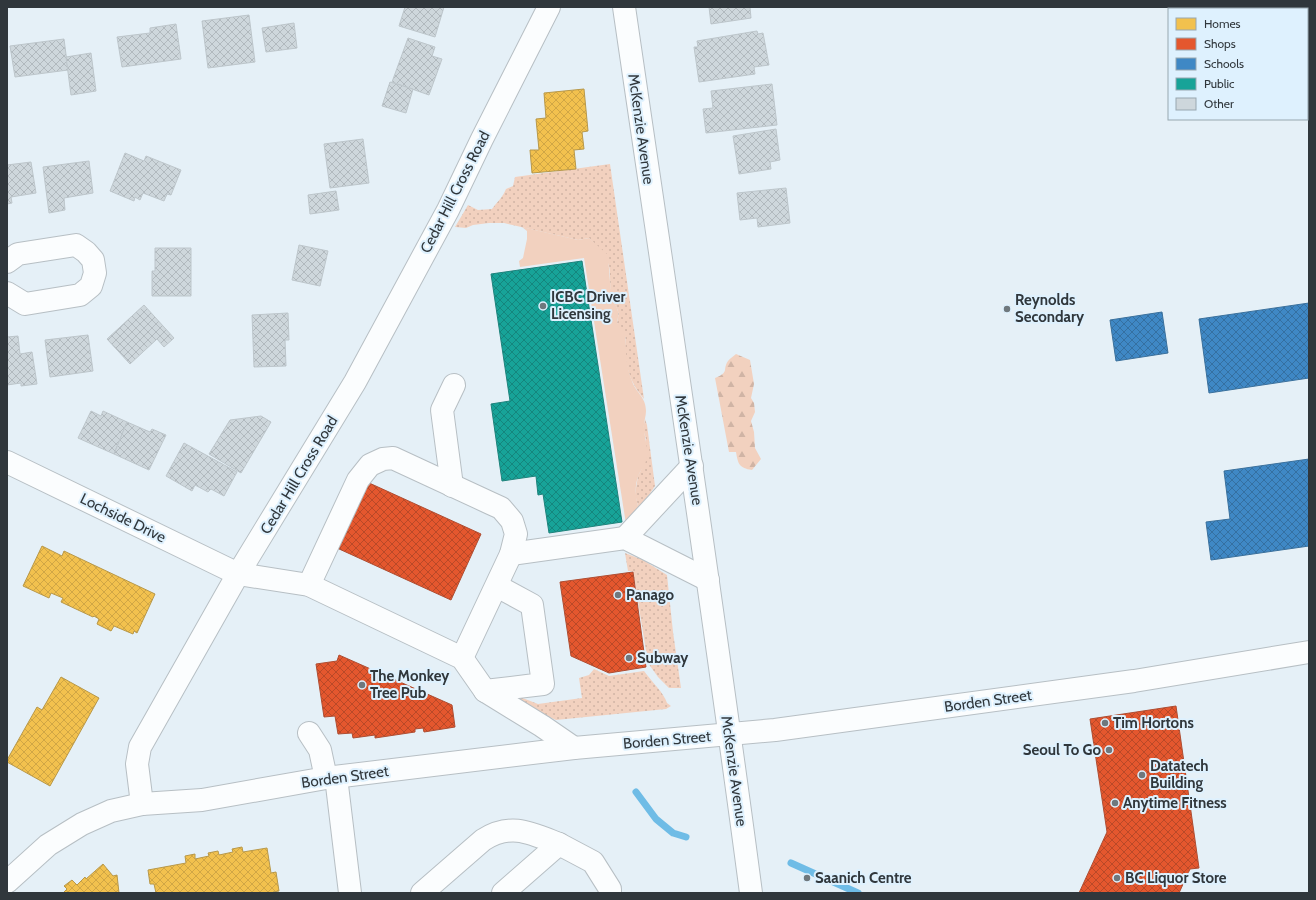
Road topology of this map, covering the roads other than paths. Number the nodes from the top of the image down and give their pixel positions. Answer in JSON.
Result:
{"nodes":[{"id":1,"x":549,"y":7,"type":"edge"},
{"id":2,"x":624,"y":7,"type":"edge"},
{"id":3,"x":7,"y":262,"type":"edge"},
{"id":4,"x":7,"y":293,"type":"edge"},
{"id":5,"x":454,"y":385,"type":"dead end"},
{"id":6,"x":7,"y":462,"type":"edge"},
{"id":7,"x":692,"y":466,"type":"junction"},
{"id":8,"x":452,"y":486,"type":"junction"},
{"id":9,"x":625,"y":538,"type":"junction"},
{"id":10,"x":511,"y":554,"type":"junction"},
{"id":11,"x":238,"y":574,"type":"junction"},
{"id":12,"x":708,"y":580,"type":"junction"},
{"id":13,"x":309,"y":585,"type":"junction"},
{"id":14,"x":497,"y":586,"type":"junction"},
{"id":15,"x":1309,"y":652,"type":"edge"},
{"id":16,"x":462,"y":658,"type":"junction"},
{"id":17,"x":485,"y":691,"type":"junction"},
{"id":18,"x":309,"y":733,"type":"dead end"},
{"id":19,"x":730,"y":734,"type":"junction"},
{"id":20,"x":574,"y":748,"type":"junction"},
{"id":21,"x":331,"y":778,"type":"junction"},
{"id":22,"x":142,"y":804,"type":"junction"},
{"id":23,"x":559,"y":844,"type":"junction"},
{"id":24,"x":7,"y":882,"type":"edge"},
{"id":25,"x":753,"y":892,"type":"edge"},
{"id":26,"x":350,"y":893,"type":"edge"},
{"id":27,"x":422,"y":893,"type":"edge"},
{"id":28,"x":503,"y":893,"type":"edge"},
{"id":29,"x":610,"y":893,"type":"edge"}],
"edges":[{"from":1,"to":11,"type":"street","name":"Cedar Hill Cross Road"},
{"from":2,"to":7,"type":"street","name":"McKenzie Avenue"},
{"from":3,"to":4,"type":"street"},
{"from":5,"to":8,"type":"street"},
{"from":6,"to":11,"type":"street","name":"Lochside Drive"},
{"from":7,"to":9,"type":"street"},
{"from":7,"to":12,"type":"street","name":"McKenzie Avenue"},
{"from":8,"to":10,"type":"street"},
{"from":8,"to":13,"type":"street"},
{"from":9,"to":10,"type":"street"},
{"from":9,"to":12,"type":"street"},
{"from":10,"to":14,"type":"street"},
{"from":11,"to":13,"type":"street","name":"Lochside Drive"},
{"from":11,"to":22,"type":"street","name":"Cedar Hill Cross Road"},
{"from":12,"to":19,"type":"street","name":"McKenzie Avenue"},
{"from":13,"to":16,"type":"street","name":"Lochside Drive"},
{"from":14,"to":16,"type":"street"},
{"from":14,"to":17,"type":"street"},
{"from":15,"to":19,"type":"street","name":"Borden Street"},
{"from":16,"to":17,"type":"street"},
{"from":17,"to":20,"type":"street"},
{"from":18,"to":21,"type":"street"},
{"from":19,"to":20,"type":"street","name":"Borden Street"},
{"from":19,"to":25,"type":"street","name":"McKenzie Avenue"},
{"from":20,"to":21,"type":"street","name":"Borden Street"},
{"from":21,"to":22,"type":"street","name":"Borden Street"},
{"from":21,"to":26,"type":"street"},
{"from":22,"to":24,"type":"street"},
{"from":23,"to":27,"type":"street"},
{"from":23,"to":28,"type":"street"},
{"from":23,"to":29,"type":"street"}]}
